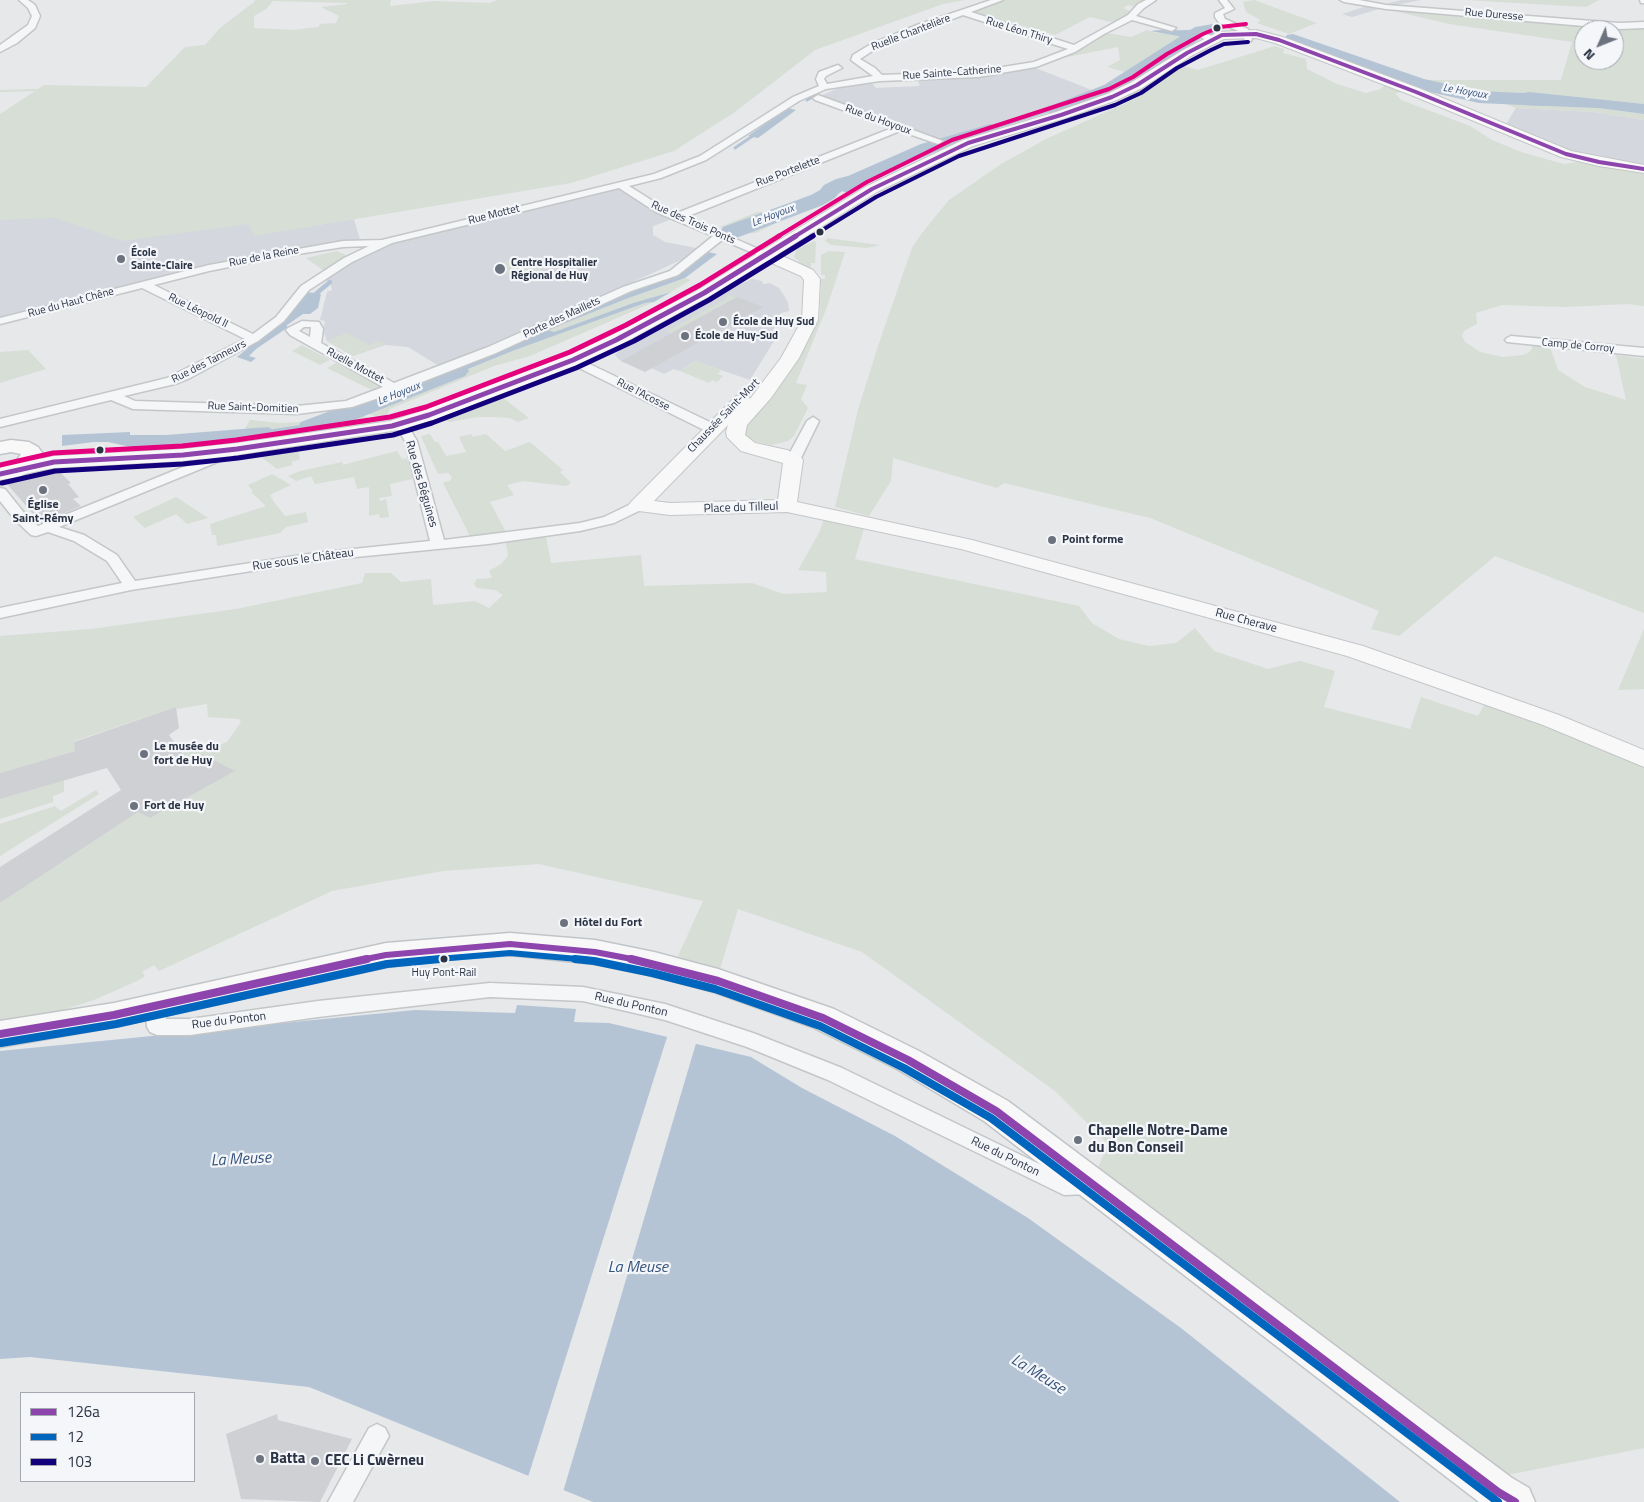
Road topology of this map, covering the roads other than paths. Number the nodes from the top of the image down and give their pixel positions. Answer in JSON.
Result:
{"nodes":[{"id":1,"x":23,"y":0,"type":"edge"},
{"id":2,"x":999,"y":0,"type":"edge"},
{"id":3,"x":1152,"y":0,"type":"edge"},
{"id":4,"x":1223,"y":0,"type":"edge"},
{"id":5,"x":1344,"y":0,"type":"edge"},
{"id":6,"x":964,"y":13,"type":"junction"},
{"id":7,"x":1130,"y":17,"type":"junction"},
{"id":8,"x":1644,"y":25,"type":"edge"},
{"id":9,"x":1172,"y":28,"type":"dead end"},
{"id":10,"x":1247,"y":36,"type":"junction"},
{"id":11,"x":1075,"y":48,"type":"junction"},
{"id":12,"x":0,"y":49,"type":"edge"},
{"id":13,"x":838,"y":68,"type":"dead end"},
{"id":14,"x":880,"y":78,"type":"junction"},
{"id":15,"x":824,"y":87,"type":"junction"},
{"id":16,"x":818,"y":98,"type":"dead end"},
{"id":17,"x":899,"y":128,"type":"junction"},
{"id":18,"x":938,"y":141,"type":"dead end"},
{"id":19,"x":1644,"y":169,"type":"edge"},
{"id":20,"x":622,"y":186,"type":"junction"},
{"id":21,"x":677,"y":216,"type":"junction"},
{"id":22,"x":720,"y":236,"type":"junction"},
{"id":23,"x":388,"y":241,"type":"junction"},
{"id":24,"x":782,"y":264,"type":"junction"},
{"id":25,"x":739,"y":272,"type":"junction"},
{"id":26,"x":142,"y":284,"type":"junction"},
{"id":27,"x":0,"y":321,"type":"edge"},
{"id":28,"x":254,"y":338,"type":"junction"},
{"id":29,"x":1511,"y":340,"type":"dead end"},
{"id":30,"x":315,"y":345,"type":"dead end"},
{"id":31,"x":1644,"y":352,"type":"edge"},
{"id":32,"x":573,"y":360,"type":"junction"},
{"id":33,"x":395,"y":388,"type":"junction"},
{"id":34,"x":111,"y":395,"type":"junction"},
{"id":35,"x":813,"y":421,"type":"dead end"},
{"id":36,"x":0,"y":423,"type":"edge"},
{"id":37,"x":401,"y":424,"type":"junction"},
{"id":38,"x":713,"y":429,"type":"junction"},
{"id":39,"x":11,"y":446,"type":"edge"},
{"id":40,"x":237,"y":449,"type":"junction"},
{"id":41,"x":144,"y":457,"type":"junction"},
{"id":42,"x":793,"y":460,"type":"junction"},
{"id":43,"x":10,"y":471,"type":"edge"},
{"id":44,"x":0,"y":492,"type":"edge"},
{"id":45,"x":638,"y":506,"type":"junction"},
{"id":46,"x":786,"y":506,"type":"junction"},
{"id":47,"x":49,"y":527,"type":"junction"},
{"id":48,"x":438,"y":545,"type":"junction"},
{"id":49,"x":131,"y":586,"type":"junction"},
{"id":50,"x":0,"y":613,"type":"edge"},
{"id":51,"x":1644,"y":759,"type":"edge"},
{"id":52,"x":155,"y":1005,"type":"junction"},
{"id":53,"x":0,"y":1034,"type":"edge"},
{"id":54,"x":1092,"y":1185,"type":"junction"},
{"id":55,"x":377,"y":1436,"type":"dead end"},
{"id":56,"x":340,"y":1502,"type":"edge"},
{"id":57,"x":1515,"y":1502,"type":"edge"}],
"edges":[{"from":1,"to":12,"type":"street"},
{"from":2,"to":6,"type":"street","name":"Ruelle Chantelière"},
{"from":3,"to":7,"type":"street","name":"Rue Sainte-Catherine"},
{"from":4,"to":10,"type":"street"},
{"from":5,"to":8,"type":"street","name":"Rue Duresse"},
{"from":6,"to":11,"type":"street","name":"Rue Léon Thiry"},
{"from":6,"to":14,"type":"street","name":"Ruelle Chantelière"},
{"from":7,"to":9,"type":"street"},
{"from":7,"to":11,"type":"street","name":"Rue Sainte-Catherine"},
{"from":10,"to":19,"type":"main road"},
{"from":10,"to":24,"type":"main road"},
{"from":11,"to":14,"type":"street","name":"Rue Sainte-Catherine"},
{"from":13,"to":15,"type":"street"},
{"from":14,"to":15,"type":"street","name":"Rue Sainte-Catherine"},
{"from":15,"to":20,"type":"street","name":"Rue Sainte-Catherine"},
{"from":16,"to":17,"type":"street","name":"Rue du Hoyoux"},
{"from":17,"to":18,"type":"street","name":"Rue du Hoyoux"},
{"from":17,"to":21,"type":"street","name":"Rue Portelette"},
{"from":20,"to":21,"type":"street","name":"Rue des Trois Ponts"},
{"from":20,"to":23,"type":"street","name":"Rue Mottet"},
{"from":21,"to":22,"type":"street","name":"Rue des Trois Ponts"},
{"from":22,"to":24,"type":"street","name":"Rue des Trois Ponts"},
{"from":22,"to":33,"type":"street","name":"Porte des Maillets"},
{"from":23,"to":26,"type":"street","name":"Rue de la Reine"},
{"from":23,"to":28,"type":"street","name":"Rue des Tanneurs"},
{"from":24,"to":25,"type":"main road"},
{"from":24,"to":25,"type":"main road"},
{"from":24,"to":38,"type":"main road","name":"Chaussée Saint-Mort"},
{"from":24,"to":42,"type":"main road"},
{"from":25,"to":32,"type":"main road"},
{"from":26,"to":27,"type":"street","name":"Rue du Haut Chêne"},
{"from":26,"to":28,"type":"street","name":"Rue Léopold II"},
{"from":28,"to":34,"type":"street","name":"Rue des Tanneurs"},
{"from":29,"to":31,"type":"street","name":"Camp de Corroy"},
{"from":30,"to":33,"type":"street","name":"Ruelle Mottet"},
{"from":32,"to":37,"type":"main road"},
{"from":32,"to":38,"type":"street","name":"Rue l'Acosse"},
{"from":33,"to":34,"type":"street","name":"Rue Saint-Domitien"},
{"from":34,"to":36,"type":"street","name":"Rue des Tanneurs"},
{"from":35,"to":42,"type":"street","name":"Place du Tilleul"},
{"from":37,"to":40,"type":"main road"},
{"from":37,"to":48,"type":"street","name":"Rue des Béguines"},
{"from":38,"to":45,"type":"main road","name":"Chaussée Saint-Mort"},
{"from":39,"to":41,"type":"main road"},
{"from":39,"to":43,"type":"main road"},
{"from":40,"to":41,"type":"main road"},
{"from":40,"to":47,"type":"street"},
{"from":41,"to":43,"type":"main road"},
{"from":42,"to":46,"type":"main road","name":"Place du Tilleul"},
{"from":44,"to":47,"type":"street"},
{"from":45,"to":46,"type":"main road","name":"Place du Tilleul"},
{"from":45,"to":48,"type":"street","name":"Rue sous le Château"},
{"from":46,"to":51,"type":"main road","name":"Rue Cherave"},
{"from":47,"to":49,"type":"street"},
{"from":48,"to":49,"type":"street","name":"Rue sous le Château"},
{"from":49,"to":50,"type":"street","name":"Rue sous le Château"},
{"from":52,"to":53,"type":"main road"},
{"from":52,"to":54,"type":"street","name":"Rue du Ponton"},
{"from":52,"to":54,"type":"main road"},
{"from":54,"to":57,"type":"main road"},
{"from":55,"to":56,"type":"street"}]}
